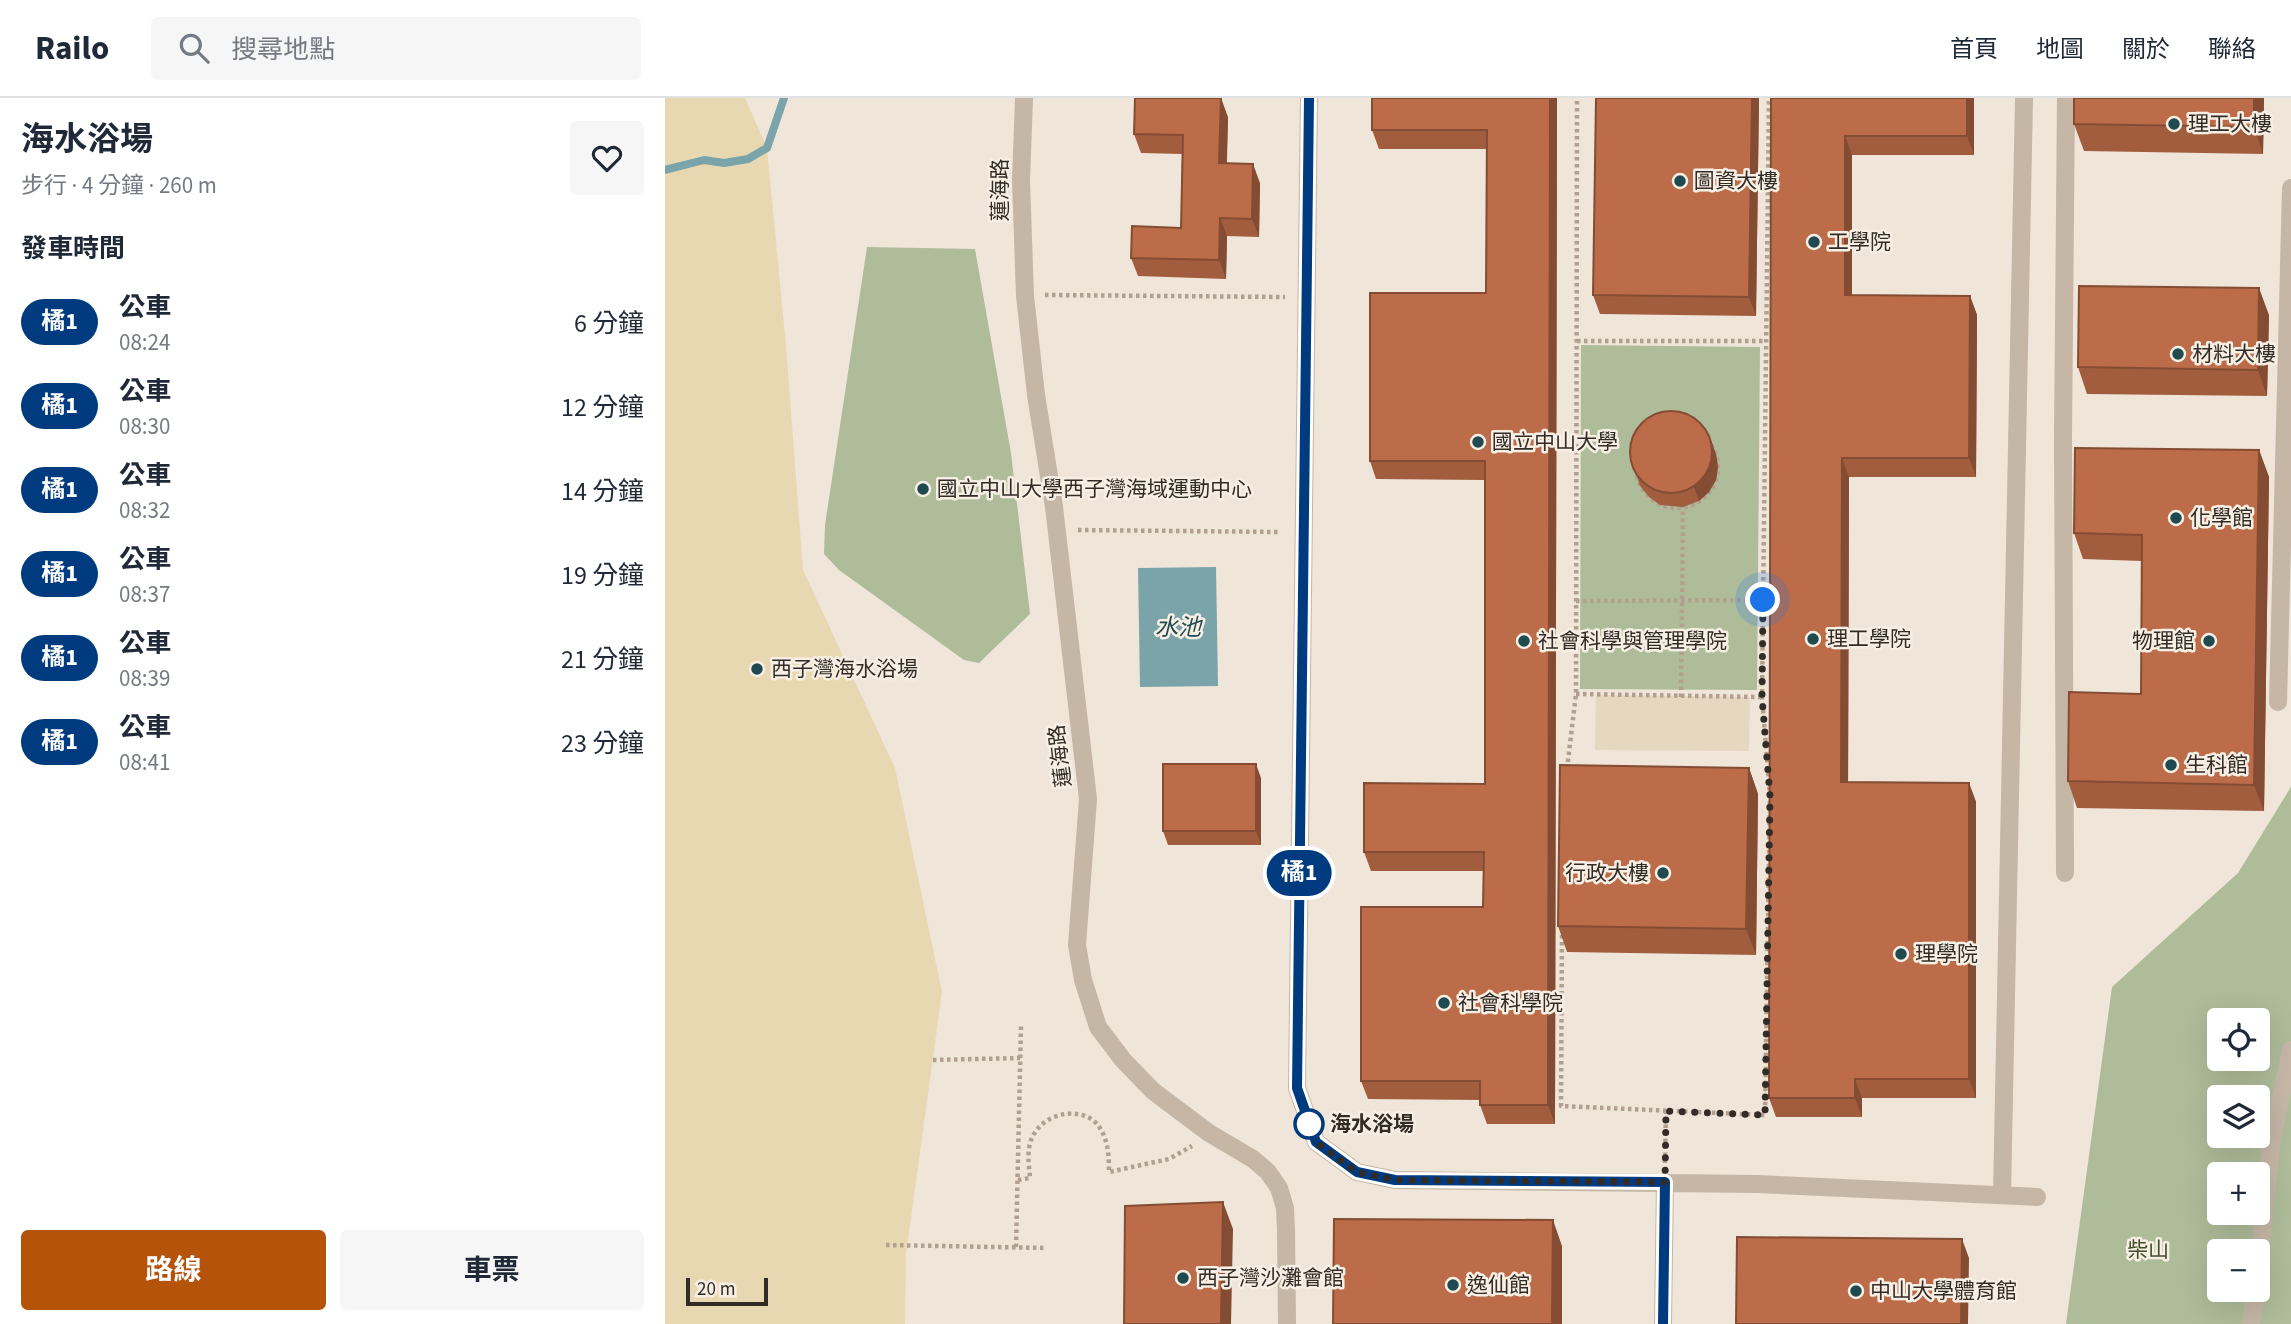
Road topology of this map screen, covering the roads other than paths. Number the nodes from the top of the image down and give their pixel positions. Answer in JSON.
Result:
{"nodes":[{"id":1,"x":1024,"y":98,"type":"edge"},
{"id":2,"x":1309,"y":98,"type":"edge"},
{"id":3,"x":2024,"y":98,"type":"edge"},
{"id":4,"x":2066,"y":98,"type":"edge"},
{"id":5,"x":2291,"y":188,"type":"edge"},
{"id":6,"x":2291,"y":641,"type":"edge"},
{"id":7,"x":2280,"y":657,"type":"junction"},
{"id":8,"x":2278,"y":702,"type":"dead end"},
{"id":9,"x":2065,"y":873,"type":"dead end"},
{"id":10,"x":2291,"y":1050,"type":"edge"},
{"id":11,"x":1665,"y":1182,"type":"junction"},
{"id":12,"x":2002,"y":1195,"type":"junction"},
{"id":13,"x":2037,"y":1197,"type":"dead end"},
{"id":14,"x":2261,"y":1239,"type":"edge"},
{"id":15,"x":2254,"y":1302,"type":"edge"},
{"id":16,"x":1286,"y":1324,"type":"edge"},
{"id":17,"x":1663,"y":1324,"type":"edge"},
{"id":18,"x":2251,"y":1324,"type":"edge"}],
"edges":[{"from":1,"to":16,"type":"street","name":"蓮海路"},
{"from":2,"to":11,"type":"street"},
{"from":3,"to":12,"type":"street"},
{"from":4,"to":9,"type":"street"},
{"from":5,"to":7,"type":"street"},
{"from":6,"to":7,"type":"street"},
{"from":7,"to":8,"type":"street"},
{"from":10,"to":14,"type":"street"},
{"from":11,"to":12,"type":"street"},
{"from":11,"to":17,"type":"street"},
{"from":12,"to":13,"type":"street"},
{"from":15,"to":18,"type":"street"}]}
